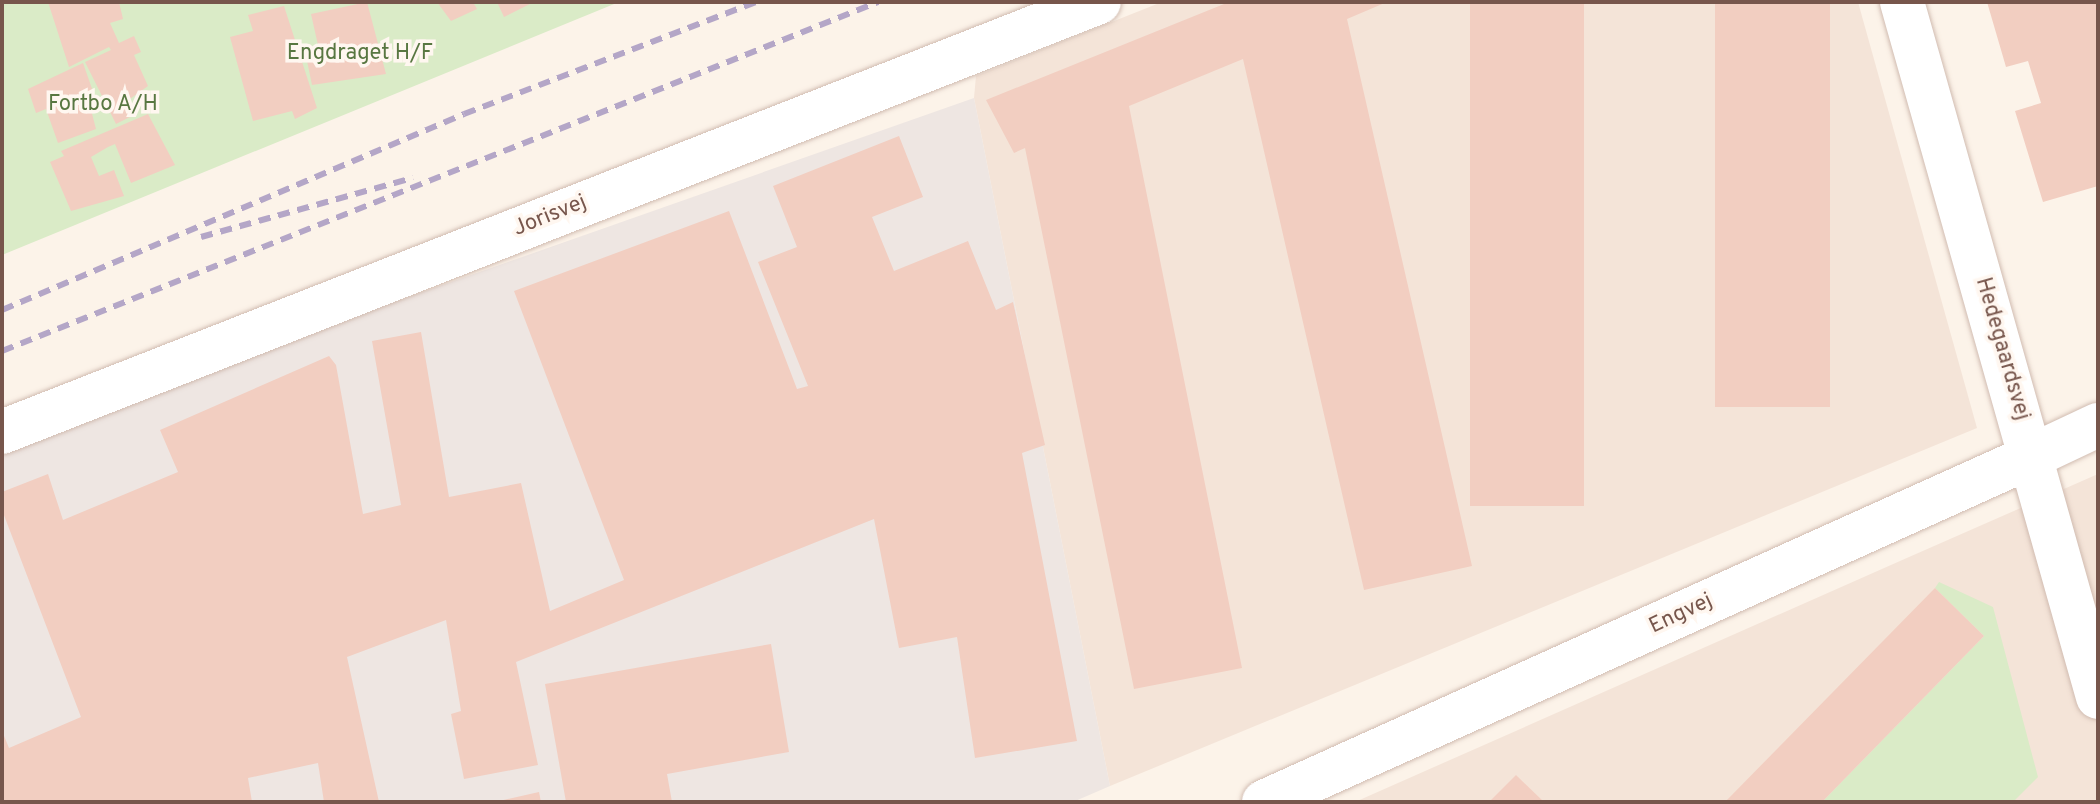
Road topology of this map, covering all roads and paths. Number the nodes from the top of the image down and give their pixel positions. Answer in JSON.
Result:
{"nodes":[{"id":1,"x":1099,"y":2,"type":"edge"},
{"id":2,"x":1902,"y":2,"type":"edge"},
{"id":3,"x":2098,"y":425,"type":"edge"},
{"id":4,"x":2,"y":432,"type":"edge"},
{"id":5,"x":2032,"y":456,"type":"junction"},
{"id":6,"x":2098,"y":697,"type":"edge"},
{"id":7,"x":1264,"y":802,"type":"edge"}],
"edges":[{"from":1,"to":4,"type":"street","name":"Jorisvej"},
{"from":2,"to":5,"type":"street","name":"Hedegaardsvej"},
{"from":3,"to":5,"type":"street","name":"Engvej"},
{"from":5,"to":6,"type":"street","name":"Hedegaardsvej"},
{"from":5,"to":7,"type":"street","name":"Engvej"}]}
